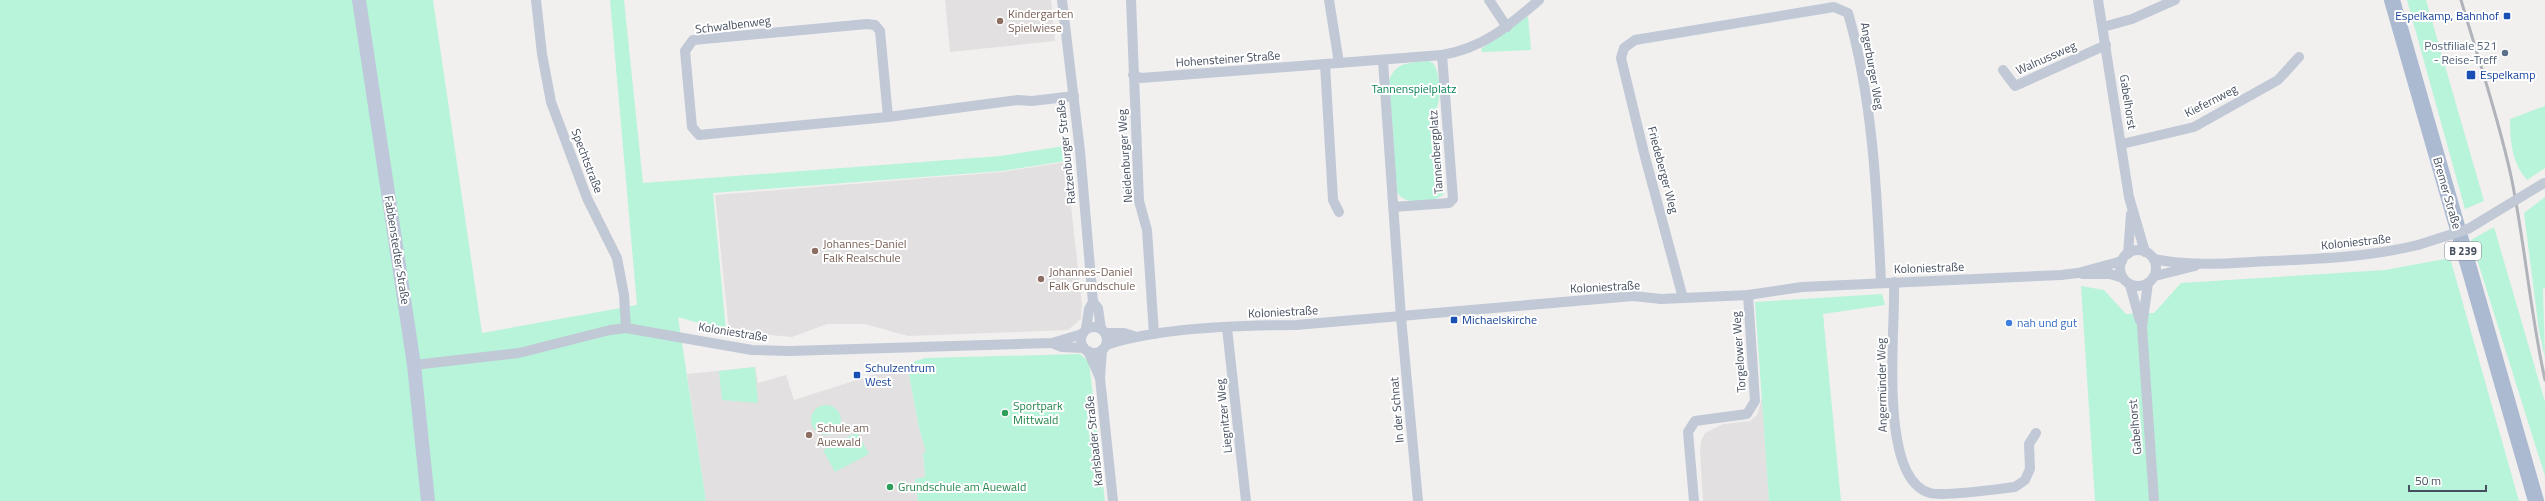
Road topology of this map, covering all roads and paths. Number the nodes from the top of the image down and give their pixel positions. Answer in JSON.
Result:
{"nodes":[{"id":1,"x":359,"y":0,"type":"edge"},
{"id":2,"x":536,"y":0,"type":"edge"},
{"id":3,"x":1062,"y":0,"type":"edge"},
{"id":4,"x":1131,"y":0,"type":"edge"},
{"id":5,"x":1329,"y":0,"type":"edge"},
{"id":6,"x":1489,"y":0,"type":"edge"},
{"id":7,"x":1540,"y":0,"type":"edge"},
{"id":8,"x":2098,"y":0,"type":"edge"},
{"id":9,"x":2175,"y":0,"type":"edge"},
{"id":10,"x":2392,"y":0,"type":"edge"},
{"id":11,"x":1507,"y":27,"type":"junction"},
{"id":12,"x":2104,"y":27,"type":"junction"},
{"id":13,"x":2106,"y":45,"type":"junction"},
{"id":14,"x":1624,"y":48,"type":"joint"},
{"id":15,"x":1442,"y":55,"type":"junction"},
{"id":16,"x":2300,"y":57,"type":"dead end"},
{"id":17,"x":1383,"y":61,"type":"junction"},
{"id":18,"x":1339,"y":63,"type":"junction"},
{"id":19,"x":1325,"y":64,"type":"junction"},
{"id":20,"x":2003,"y":70,"type":"dead end"},
{"id":21,"x":1133,"y":75,"type":"junction"},
{"id":22,"x":1074,"y":96,"type":"junction"},
{"id":23,"x":888,"y":117,"type":"junction"},
{"id":24,"x":2122,"y":144,"type":"junction"},
{"id":25,"x":2544,"y":182,"type":"edge"},
{"id":26,"x":1393,"y":207,"type":"junction"},
{"id":27,"x":2132,"y":208,"type":"junction"},
{"id":28,"x":1339,"y":212,"type":"dead end"},
{"id":29,"x":2145,"y":252,"type":"junction"},
{"id":30,"x":2125,"y":257,"type":"junction"},
{"id":31,"x":2154,"y":259,"type":"junction"},
{"id":32,"x":2201,"y":265,"type":"junction"},
{"id":33,"x":2078,"y":273,"type":"junction"},
{"id":34,"x":2152,"y":280,"type":"junction"},
{"id":35,"x":2127,"y":281,"type":"junction"},
{"id":36,"x":1894,"y":282,"type":"junction"},
{"id":37,"x":1881,"y":283,"type":"junction"},
{"id":38,"x":1748,"y":295,"type":"junction"},
{"id":39,"x":1683,"y":298,"type":"junction"},
{"id":40,"x":1093,"y":302,"type":"junction"},
{"id":41,"x":1401,"y":317,"type":"junction"},
{"id":42,"x":2142,"y":327,"type":"junction"},
{"id":43,"x":626,"y":328,"type":"junction"},
{"id":44,"x":1227,"y":328,"type":"junction"},
{"id":45,"x":1103,"y":331,"type":"junction"},
{"id":46,"x":1084,"y":332,"type":"junction"},
{"id":47,"x":1154,"y":334,"type":"junction"},
{"id":48,"x":1134,"y":336,"type":"junction"},
{"id":49,"x":1052,"y":343,"type":"junction"},
{"id":50,"x":1104,"y":347,"type":"junction"},
{"id":51,"x":1086,"y":350,"type":"junction"},
{"id":52,"x":414,"y":365,"type":"junction"},
{"id":53,"x":1100,"y":378,"type":"junction"},
{"id":54,"x":2036,"y":433,"type":"dead end"},
{"id":55,"x":428,"y":501,"type":"edge"},
{"id":56,"x":1113,"y":501,"type":"edge"},
{"id":57,"x":1246,"y":501,"type":"edge"},
{"id":58,"x":1418,"y":501,"type":"edge"},
{"id":59,"x":1694,"y":501,"type":"edge"},
{"id":60,"x":2154,"y":501,"type":"edge"},
{"id":61,"x":2536,"y":501,"type":"edge"}],
"edges":[{"from":1,"to":52,"type":"street","name":"Fabbenstedter Straße"},
{"from":2,"to":43,"type":"street","name":"Spechtstraße"},
{"from":3,"to":22,"type":"street","name":"Ratzenburger Straße"},
{"from":4,"to":21,"type":"street","name":"Neidenburger Weg"},
{"from":5,"to":18,"type":"street"},
{"from":6,"to":11,"type":"street"},
{"from":7,"to":11,"type":"street"},
{"from":8,"to":12,"type":"street","name":"Gabelhorst"},
{"from":9,"to":12,"type":"street"},
{"from":10,"to":61,"type":"main road","name":"Bremer Straße","number":"B 239"},
{"from":11,"to":15,"type":"street"},
{"from":12,"to":13,"type":"street","name":"Gabelhorst"},
{"from":13,"to":20,"type":"street","name":"Walnussweg"},
{"from":13,"to":24,"type":"street","name":"Gabelhorst"},
{"from":14,"to":37,"type":"street","name":"Angerburger Weg"},
{"from":14,"to":39,"type":"street","name":"Friedeberger Weg"},
{"from":15,"to":17,"type":"street"},
{"from":15,"to":26,"type":"street","name":"Tannenbergplatz"},
{"from":16,"to":24,"type":"street","name":"Kiefernweg"},
{"from":17,"to":18,"type":"street","name":"Hohensteiner Straße"},
{"from":17,"to":26,"type":"street"},
{"from":18,"to":19,"type":"street","name":"Hohensteiner Straße"},
{"from":19,"to":21,"type":"street","name":"Hohensteiner Straße"},
{"from":19,"to":28,"type":"street"},
{"from":21,"to":47,"type":"street","name":"Neidenburger Weg"},
{"from":22,"to":23,"type":"street","name":"Schwalbenweg"},
{"from":22,"to":40,"type":"street","name":"Ratzenburger Straße"},
{"from":23,"to":23,"type":"street","name":"Schwalbenweg"},
{"from":24,"to":27,"type":"street","name":"Gabelhorst"},
{"from":25,"to":32,"type":"street","name":"Koloniestraße","bridge":true},
{"from":26,"to":41,"type":"street"},
{"from":27,"to":29,"type":"street","name":"Gabelhorst"},
{"from":27,"to":30,"type":"street","name":"Gabelhorst"},
{"from":29,"to":30,"type":"street"},
{"from":29,"to":31,"type":"street"},
{"from":30,"to":33,"type":"street","name":"Koloniestraße"},
{"from":30,"to":35,"type":"street"},
{"from":31,"to":32,"type":"street","name":"Koloniestraße"},
{"from":31,"to":34,"type":"street"},
{"from":32,"to":34,"type":"street","name":"Koloniestraße"},
{"from":33,"to":35,"type":"street","name":"Koloniestraße"},
{"from":33,"to":36,"type":"street","name":"Koloniestraße"},
{"from":34,"to":35,"type":"street"},
{"from":34,"to":42,"type":"street","name":"Gabelhorst"},
{"from":35,"to":42,"type":"street","name":"Gabelhorst"},
{"from":36,"to":37,"type":"street","name":"Koloniestraße"},
{"from":36,"to":54,"type":"street","name":"Angermünder Weg"},
{"from":37,"to":38,"type":"street","name":"Koloniestraße"},
{"from":38,"to":39,"type":"street","name":"Koloniestraße"},
{"from":38,"to":59,"type":"street","name":"Torgelower Weg"},
{"from":39,"to":41,"type":"street","name":"Koloniestraße"},
{"from":40,"to":45,"type":"street","name":"Ratzenburger Straße"},
{"from":40,"to":46,"type":"street","name":"Ratzenburger Straße"},
{"from":41,"to":44,"type":"street","name":"Koloniestraße"},
{"from":41,"to":58,"type":"street","name":"In der Schnat"},
{"from":42,"to":60,"type":"street","name":"Gabelhorst"},
{"from":43,"to":49,"type":"street","name":"Koloniestraße"},
{"from":43,"to":52,"type":"street","name":"Koloniestraße"},
{"from":44,"to":47,"type":"street","name":"Koloniestraße"},
{"from":44,"to":57,"type":"street","name":"Liegnitzer Weg"},
{"from":45,"to":46,"type":"street"},
{"from":45,"to":48,"type":"street","name":"Koloniestraße"},
{"from":45,"to":50,"type":"street"},
{"from":46,"to":49,"type":"street","name":"Koloniestraße"},
{"from":46,"to":51,"type":"street"},
{"from":47,"to":48,"type":"street","name":"Koloniestraße"},
{"from":48,"to":50,"type":"street","name":"Koloniestraße"},
{"from":49,"to":51,"type":"street","name":"Koloniestraße"},
{"from":50,"to":51,"type":"street"},
{"from":50,"to":53,"type":"street","name":"Karlsbader Straße"},
{"from":51,"to":53,"type":"street","name":"Karlsbader Straße"},
{"from":52,"to":55,"type":"street","name":"Fabbenstedter Straße"},
{"from":53,"to":56,"type":"street","name":"Karlsbader Straße"}]}
